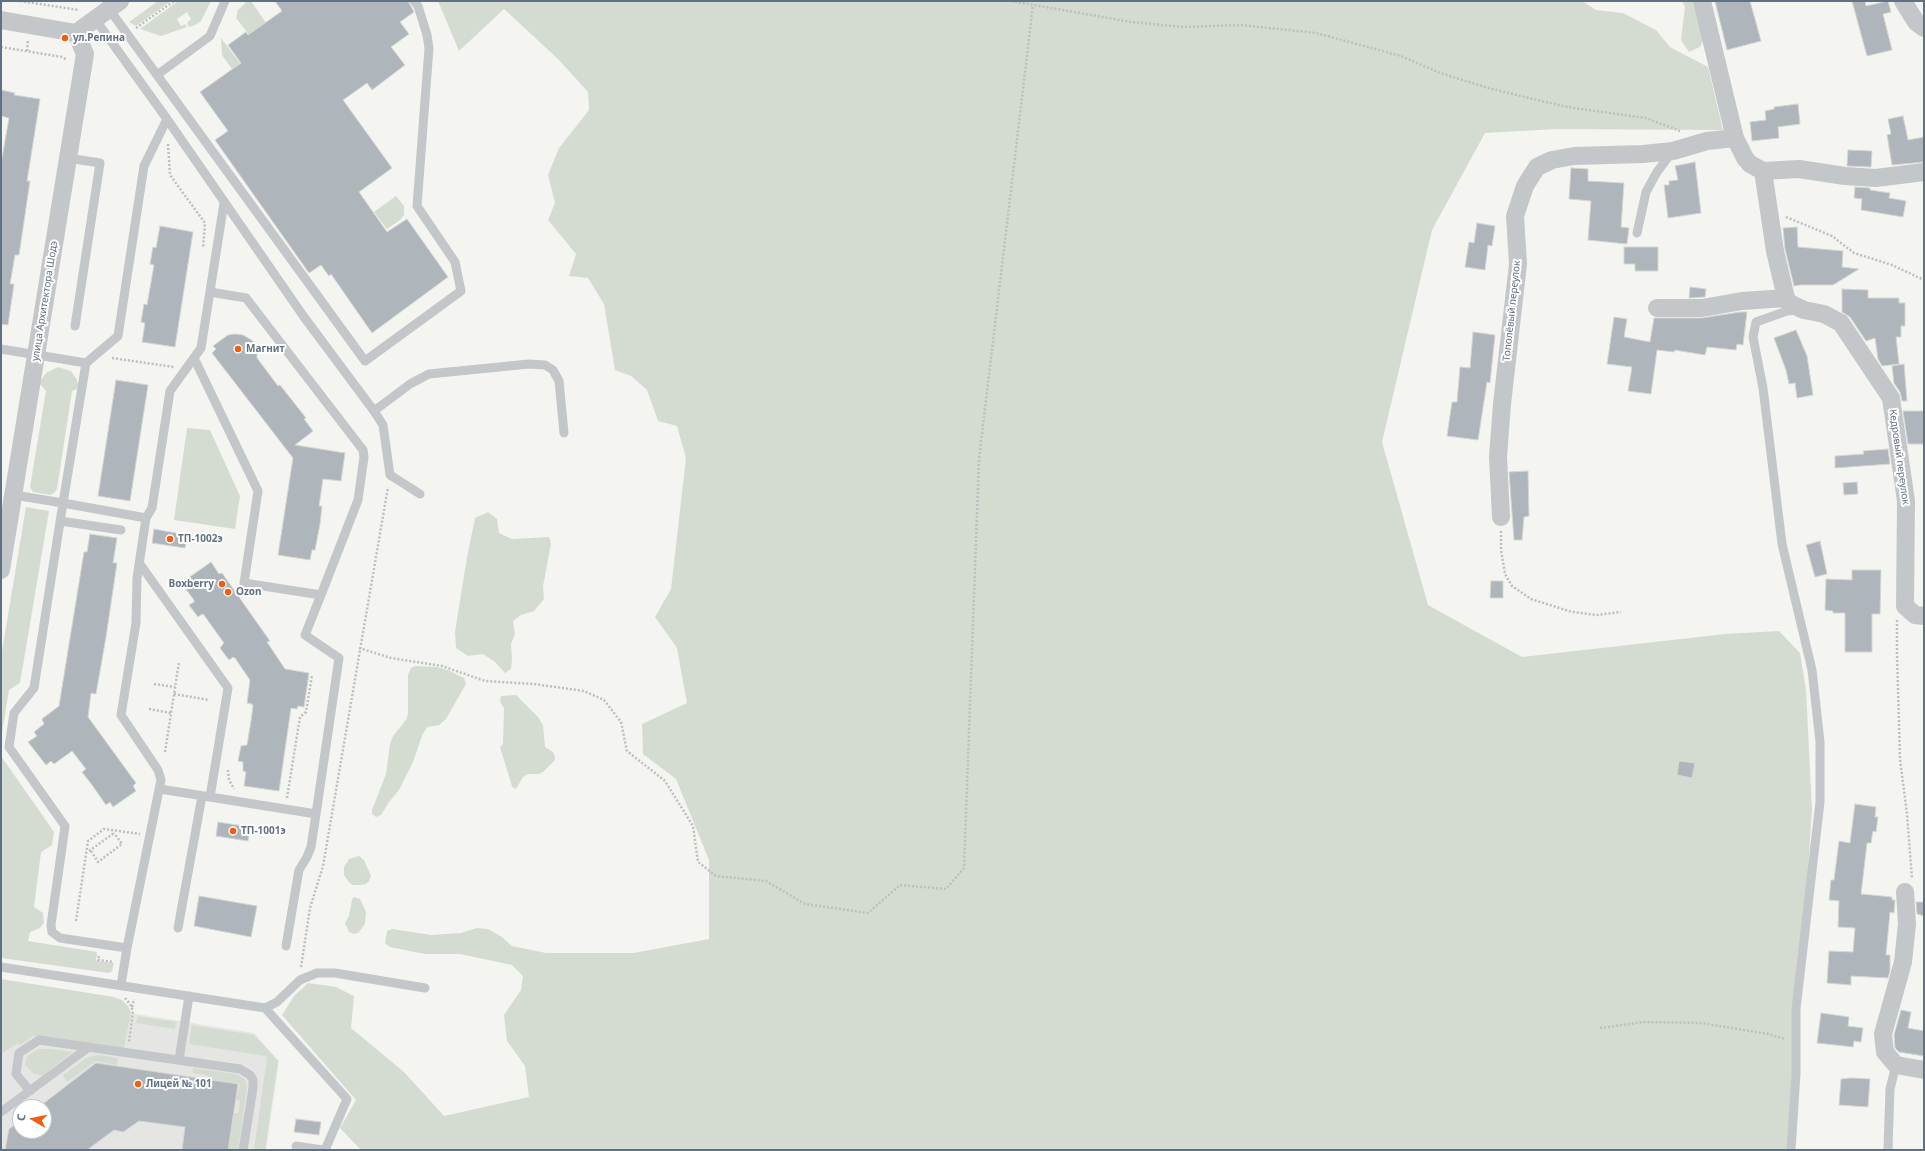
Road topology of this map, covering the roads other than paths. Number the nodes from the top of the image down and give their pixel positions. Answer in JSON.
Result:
{"nodes":[{"id":1,"x":225,"y":1,"type":"edge"},
{"id":2,"x":414,"y":1,"type":"edge"},
{"id":3,"x":1702,"y":1,"type":"edge"},
{"id":4,"x":1903,"y":1,"type":"edge"},
{"id":5,"x":101,"y":10,"type":"edge"},
{"id":6,"x":1,"y":20,"type":"edge"},
{"id":7,"x":1924,"y":28,"type":"edge"},
{"id":8,"x":76,"y":33,"type":"junction"},
{"id":9,"x":157,"y":75,"type":"junction"},
{"id":10,"x":167,"y":119,"type":"junction"},
{"id":11,"x":1735,"y":138,"type":"junction"},
{"id":12,"x":1673,"y":151,"type":"junction"},
{"id":13,"x":68,"y":158,"type":"junction"},
{"id":14,"x":1763,"y":171,"type":"junction"},
{"id":15,"x":1924,"y":172,"type":"edge"},
{"id":16,"x":224,"y":203,"type":"junction"},
{"id":17,"x":1637,"y":233,"type":"dead end"},
{"id":18,"x":210,"y":292,"type":"junction"},
{"id":19,"x":1786,"y":298,"type":"junction"},
{"id":20,"x":1657,"y":308,"type":"dead end"},
{"id":21,"x":1804,"y":310,"type":"junction"},
{"id":22,"x":75,"y":326,"type":"dead end"},
{"id":23,"x":1,"y":349,"type":"edge"},
{"id":24,"x":37,"y":355,"type":"junction"},
{"id":25,"x":194,"y":358,"type":"junction"},
{"id":26,"x":86,"y":363,"type":"junction"},
{"id":27,"x":374,"y":411,"type":"junction"},
{"id":28,"x":564,"y":433,"type":"dead end"},
{"id":29,"x":420,"y":494,"type":"dead end"},
{"id":30,"x":14,"y":495,"type":"junction"},
{"id":31,"x":63,"y":503,"type":"junction"},
{"id":32,"x":1501,"y":517,"type":"road end"},
{"id":33,"x":146,"y":518,"type":"junction"},
{"id":34,"x":60,"y":521,"type":"junction"},
{"id":35,"x":121,"y":530,"type":"dead end"},
{"id":36,"x":140,"y":564,"type":"junction"},
{"id":37,"x":1,"y":570,"type":"edge"},
{"id":38,"x":321,"y":595,"type":"junction"},
{"id":39,"x":1924,"y":616,"type":"edge"},
{"id":40,"x":160,"y":789,"type":"junction"},
{"id":41,"x":206,"y":797,"type":"junction"},
{"id":42,"x":316,"y":814,"type":"junction"},
{"id":43,"x":1909,"y":889,"type":"road end"},
{"id":44,"x":178,"y":928,"type":"dead end"},
{"id":45,"x":286,"y":946,"type":"dead end"},
{"id":46,"x":127,"y":948,"type":"junction"},
{"id":47,"x":1,"y":967,"type":"edge"},
{"id":48,"x":121,"y":985,"type":"junction"},
{"id":49,"x":425,"y":988,"type":"dead end"},
{"id":50,"x":189,"y":996,"type":"junction"},
{"id":51,"x":265,"y":1008,"type":"junction"},
{"id":52,"x":89,"y":1047,"type":"junction"},
{"id":53,"x":179,"y":1060,"type":"junction"},
{"id":54,"x":1896,"y":1065,"type":"junction"},
{"id":55,"x":1924,"y":1070,"type":"edge"},
{"id":56,"x":30,"y":1091,"type":"junction"},
{"id":57,"x":1,"y":1112,"type":"edge"},
{"id":58,"x":296,"y":1146,"type":"dead end"},
{"id":59,"x":1888,"y":1149,"type":"dead end"},
{"id":60,"x":243,"y":1150,"type":"edge"},
{"id":61,"x":324,"y":1150,"type":"edge"},
{"id":62,"x":1790,"y":1150,"type":"edge"}],
"edges":[{"from":1,"to":9,"type":"lane"},
{"from":2,"to":9,"type":"lane"},
{"from":3,"to":11,"type":"street"},
{"from":4,"to":7,"type":"street"},
{"from":5,"to":8,"type":"street"},
{"from":5,"to":9,"type":"lane"},
{"from":5,"to":10,"type":"lane"},
{"from":6,"to":8,"type":"street"},
{"from":8,"to":13,"type":"street","name":"улица Архитектора Шодэ"},
{"from":10,"to":16,"type":"lane"},
{"from":10,"to":26,"type":"lane"},
{"from":11,"to":12,"type":"street","name":"Тополёвый переулок"},
{"from":11,"to":14,"type":"street"},
{"from":12,"to":17,"type":"lane"},
{"from":12,"to":32,"type":"street","name":"Тополёвый переулок"},
{"from":13,"to":22,"type":"lane"},
{"from":13,"to":24,"type":"street","name":"улица Архитектора Шодэ"},
{"from":14,"to":15,"type":"street"},
{"from":14,"to":19,"type":"street"},
{"from":16,"to":18,"type":"lane"},
{"from":16,"to":27,"type":"lane"},
{"from":18,"to":25,"type":"lane"},
{"from":18,"to":38,"type":"lane"},
{"from":19,"to":20,"type":"street"},
{"from":19,"to":21,"type":"street","name":"Кедровый переулок"},
{"from":21,"to":39,"type":"street","name":"Кедровый переулок"},
{"from":21,"to":62,"type":"lane"},
{"from":23,"to":24,"type":"lane"},
{"from":24,"to":26,"type":"lane"},
{"from":24,"to":30,"type":"street","name":"улица Архитектора Шодэ"},
{"from":25,"to":33,"type":"lane"},
{"from":25,"to":38,"type":"lane"},
{"from":26,"to":31,"type":"lane"},
{"from":27,"to":28,"type":"lane"},
{"from":27,"to":29,"type":"lane"},
{"from":30,"to":31,"type":"lane"},
{"from":30,"to":37,"type":"street","name":"улица Архитектора Шодэ"},
{"from":31,"to":33,"type":"lane"},
{"from":31,"to":34,"type":"lane"},
{"from":33,"to":36,"type":"lane"},
{"from":34,"to":35,"type":"lane"},
{"from":34,"to":46,"type":"lane"},
{"from":36,"to":40,"type":"lane"},
{"from":36,"to":41,"type":"lane"},
{"from":38,"to":42,"type":"lane"},
{"from":40,"to":41,"type":"lane"},
{"from":40,"to":46,"type":"lane"},
{"from":41,"to":42,"type":"lane"},
{"from":41,"to":44,"type":"lane"},
{"from":42,"to":45,"type":"lane"},
{"from":43,"to":54,"type":"street"},
{"from":46,"to":48,"type":"lane"},
{"from":47,"to":48,"type":"lane"},
{"from":48,"to":50,"type":"lane"},
{"from":49,"to":51,"type":"lane"},
{"from":50,"to":51,"type":"lane"},
{"from":50,"to":53,"type":"lane"},
{"from":51,"to":61,"type":"lane"},
{"from":52,"to":53,"type":"lane"},
{"from":52,"to":56,"type":"lane"},
{"from":52,"to":56,"type":"lane"},
{"from":53,"to":60,"type":"lane"},
{"from":54,"to":55,"type":"street"},
{"from":54,"to":59,"type":"lane"},
{"from":56,"to":57,"type":"lane"},
{"from":58,"to":61,"type":"lane"}]}
